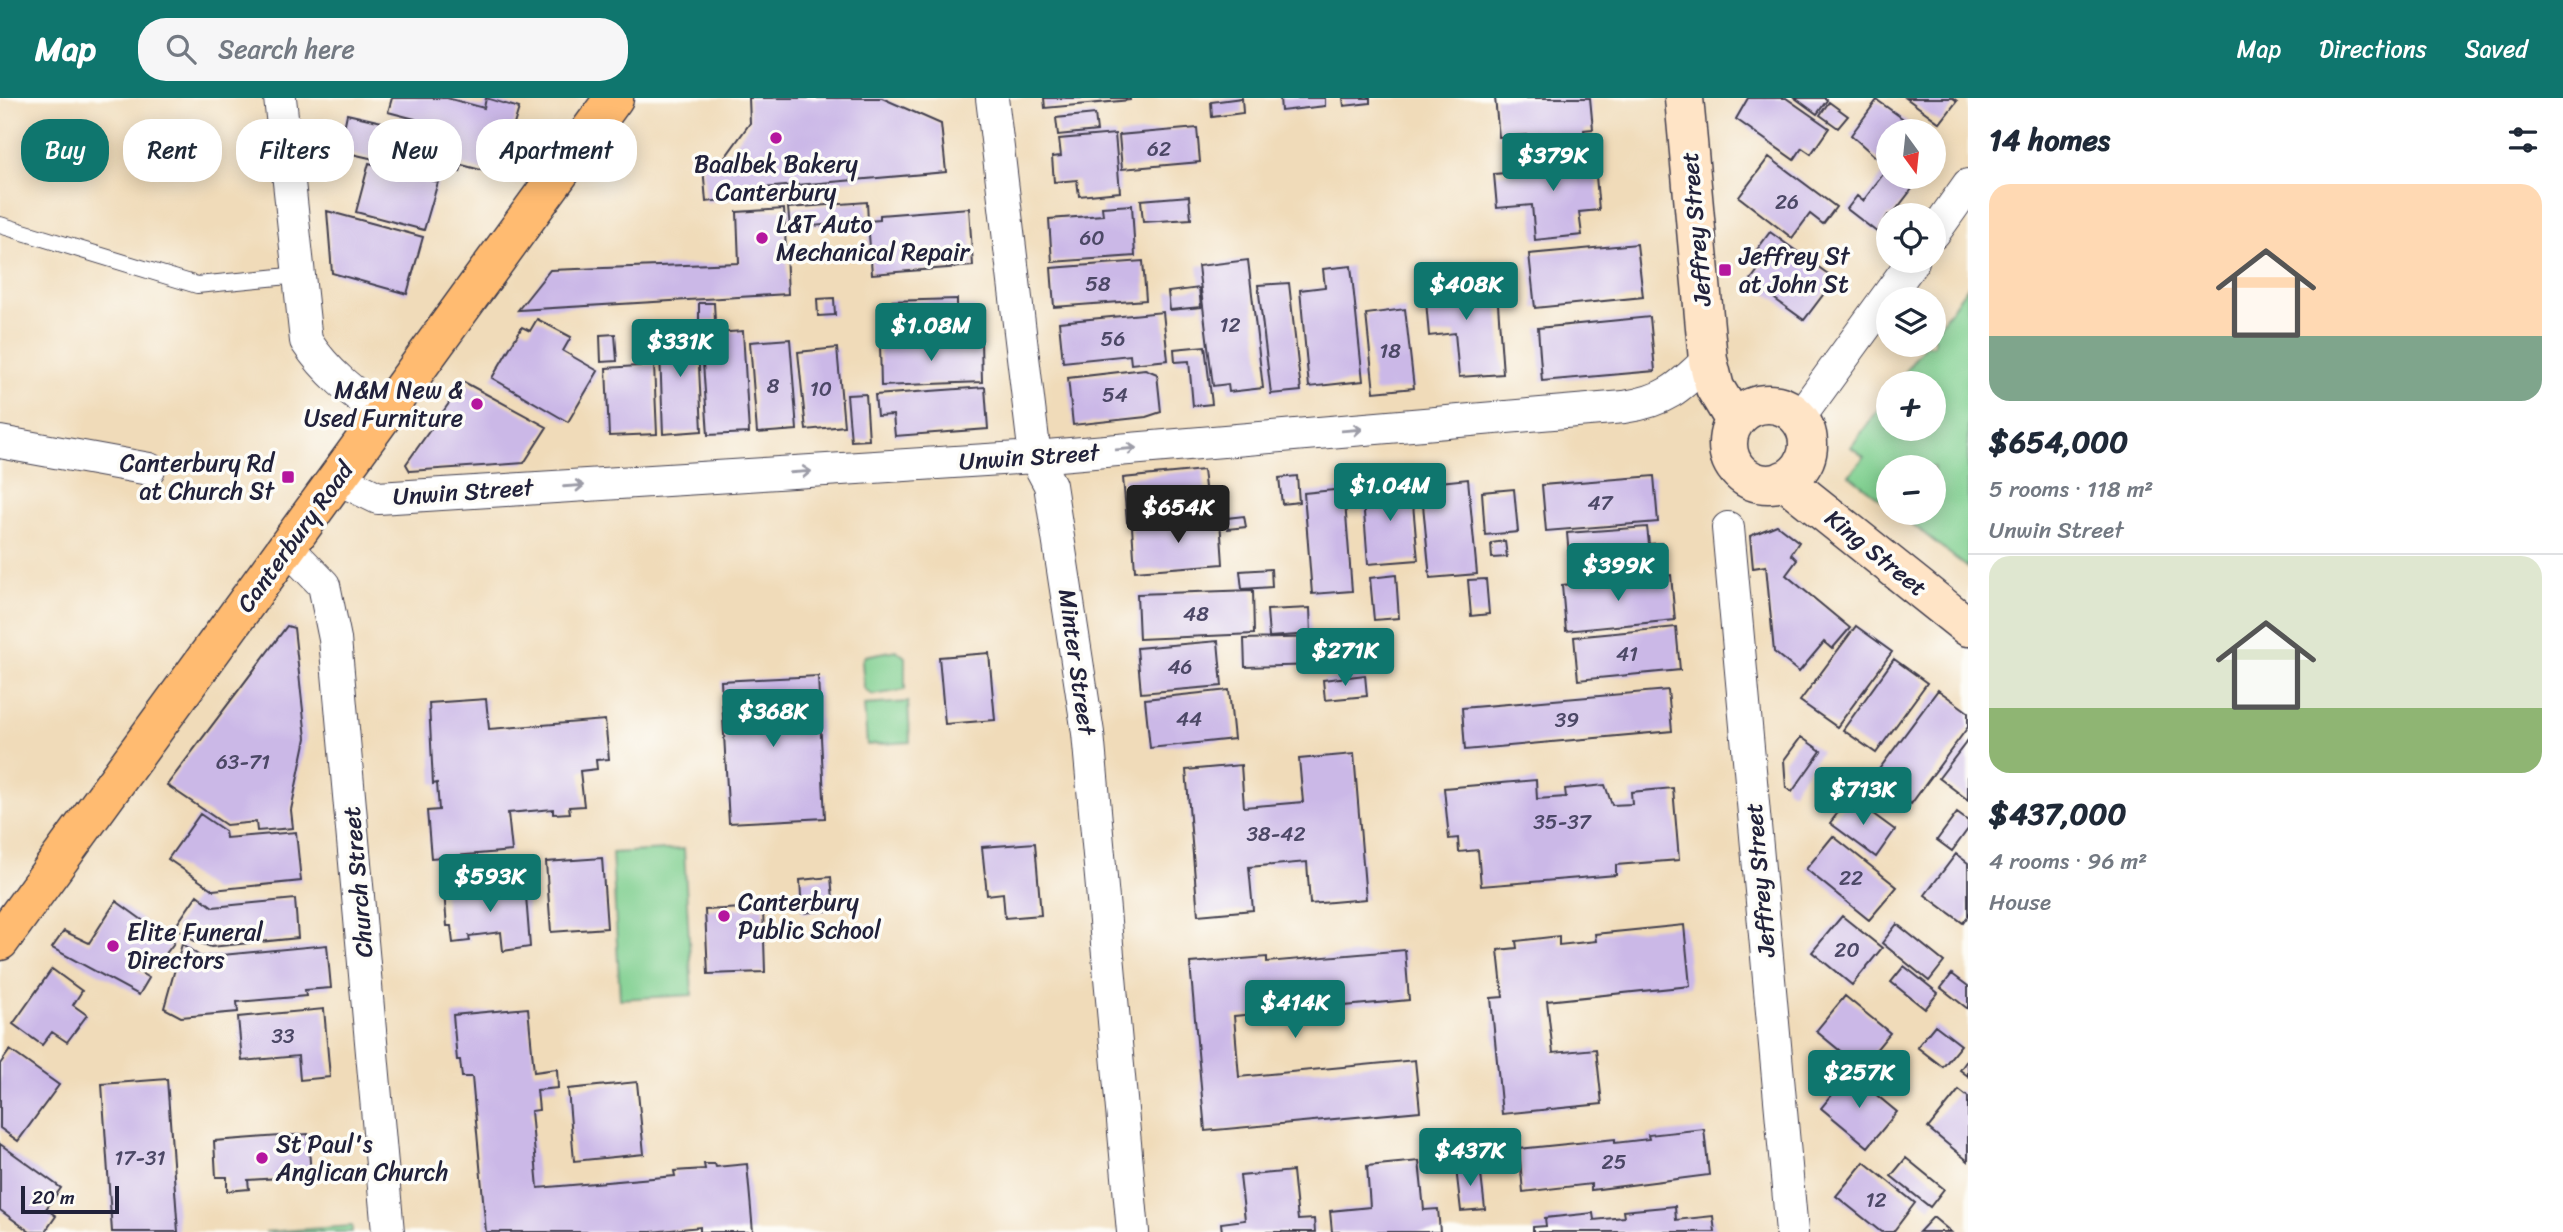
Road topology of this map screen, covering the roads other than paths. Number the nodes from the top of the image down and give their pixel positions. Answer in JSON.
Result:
{"nodes":[{"id":1,"x":280,"y":98,"type":"edge"},
{"id":2,"x":614,"y":98,"type":"edge"},
{"id":3,"x":992,"y":98,"type":"edge"},
{"id":4,"x":1684,"y":98,"type":"edge"},
{"id":5,"x":1968,"y":185,"type":"edge"},
{"id":6,"x":1946,"y":216,"type":"edge"},
{"id":7,"x":0,"y":225,"type":"edge"},
{"id":8,"x":1904,"y":273,"type":"edge"},
{"id":9,"x":299,"y":275,"type":"junction"},
{"id":10,"x":1708,"y":360,"type":"junction"},
{"id":11,"x":383,"y":414,"type":"junction"},
{"id":12,"x":1799,"y":418,"type":"junction"},
{"id":13,"x":1735,"y":421,"type":"junction"},
{"id":14,"x":0,"y":442,"type":"edge"},
{"id":15,"x":1035,"y":457,"type":"junction"},
{"id":16,"x":149,"y":469,"type":"dead end"},
{"id":17,"x":339,"y":479,"type":"junction"},
{"id":18,"x":1784,"y":480,"type":"junction"},
{"id":19,"x":1728,"y":528,"type":"dead end"},
{"id":20,"x":288,"y":548,"type":"junction"},
{"id":21,"x":1968,"y":627,"type":"edge"},
{"id":22,"x":0,"y":941,"type":"edge"},
{"id":23,"x":388,"y":1232,"type":"edge"},
{"id":24,"x":1133,"y":1232,"type":"edge"},
{"id":25,"x":1792,"y":1232,"type":"edge"}],
"edges":[{"from":1,"to":9,"type":"street"},
{"from":2,"to":11,"type":"highway","name":"Canterbury Road"},
{"from":3,"to":15,"type":"street","name":"Minter Street"},
{"from":4,"to":10,"type":"main road","name":"Jeffrey Street"},
{"from":5,"to":6,"type":"street"},
{"from":7,"to":9,"type":"lane"},
{"from":8,"to":12,"type":"street"},
{"from":9,"to":11,"type":"street"},
{"from":10,"to":13,"type":"main road"},
{"from":15,"to":10,"type":"street","name":"Unwin Street","one_way":true},
{"from":11,"to":17,"type":"highway","name":"Canterbury Road"},
{"from":12,"to":13,"type":"main road"},
{"from":12,"to":18,"type":"main road"},
{"from":13,"to":18,"type":"main road"},
{"from":14,"to":16,"type":"street"},
{"from":17,"to":15,"type":"street","name":"Unwin Street","one_way":true},
{"from":15,"to":24,"type":"street","name":"Minter Street"},
{"from":17,"to":20,"type":"highway","name":"Canterbury Road"},
{"from":18,"to":21,"type":"main road","name":"King Street"},
{"from":19,"to":25,"type":"street","name":"Jeffrey Street"},
{"from":20,"to":22,"type":"highway","name":"Canterbury Road"},
{"from":20,"to":23,"type":"street","name":"Church Street"}]}
